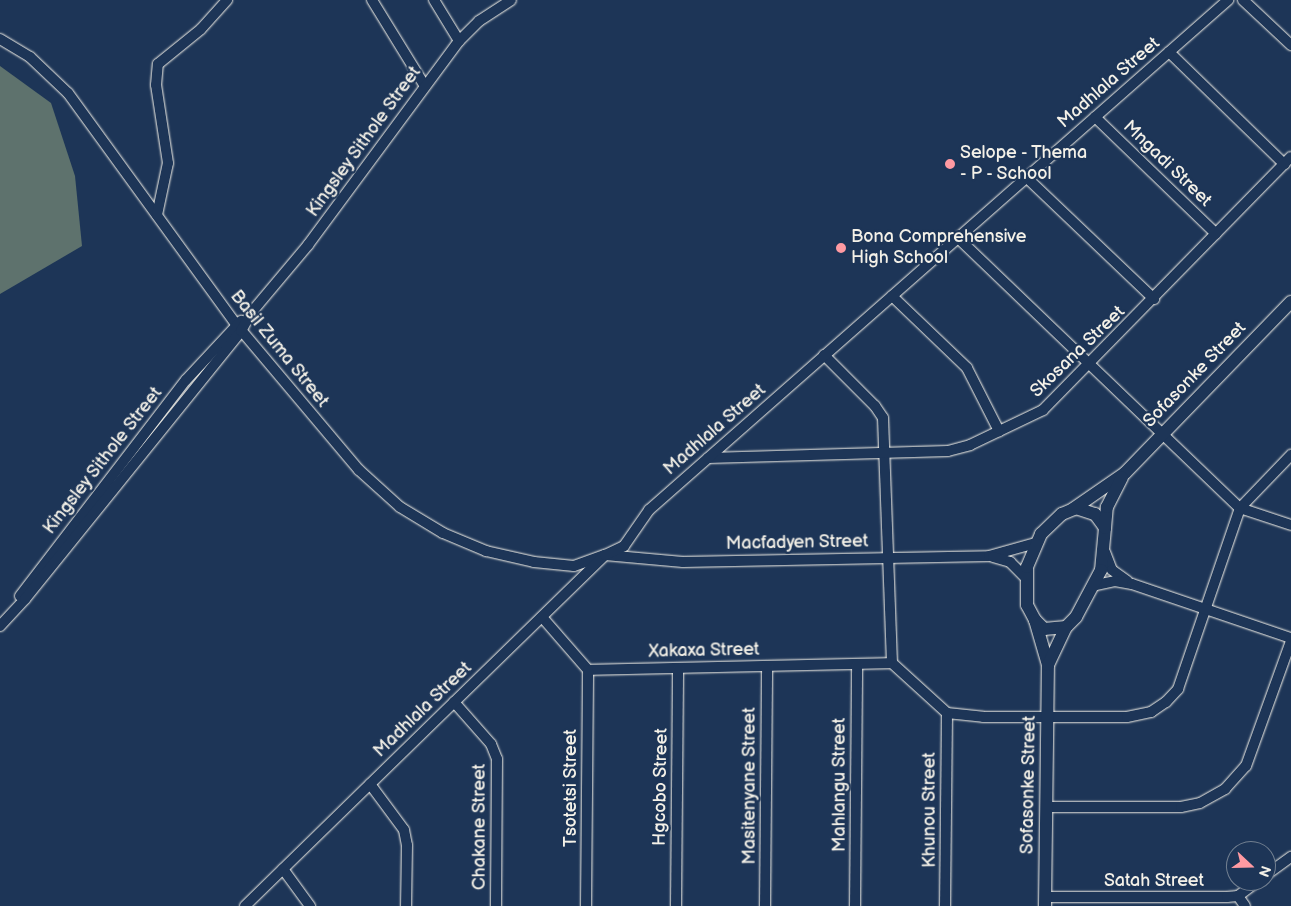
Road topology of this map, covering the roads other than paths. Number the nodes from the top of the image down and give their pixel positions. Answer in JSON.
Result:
{"nodes":[{"id":1,"x":227,"y":0,"type":"edge"},
{"id":2,"x":372,"y":0,"type":"edge"},
{"id":3,"x":434,"y":0,"type":"edge"},
{"id":4,"x":511,"y":0,"type":"edge"},
{"id":5,"x":1228,"y":0,"type":"edge"},
{"id":6,"x":1243,"y":0,"type":"edge"},
{"id":7,"x":0,"y":39,"type":"edge"},
{"id":8,"x":459,"y":41,"type":"junction"},
{"id":9,"x":1291,"y":45,"type":"edge"},
{"id":10,"x":1169,"y":52,"type":"junction"},
{"id":11,"x":425,"y":86,"type":"junction"},
{"id":12,"x":1095,"y":117,"type":"junction"},
{"id":13,"x":1288,"y":160,"type":"edge"},
{"id":14,"x":1026,"y":177,"type":"junction"},
{"id":15,"x":156,"y":215,"type":"junction"},
{"id":16,"x":1216,"y":234,"type":"junction"},
{"id":17,"x":958,"y":238,"type":"junction"},
{"id":18,"x":892,"y":296,"type":"junction"},
{"id":19,"x":1154,"y":299,"type":"junction"},
{"id":20,"x":1291,"y":302,"type":"edge"},
{"id":21,"x":239,"y":328,"type":"junction"},
{"id":22,"x":824,"y":355,"type":"junction"},
{"id":23,"x":1092,"y":364,"type":"junction"},
{"id":24,"x":999,"y":431,"type":"junction"},
{"id":25,"x":1163,"y":434,"type":"junction"},
{"id":26,"x":886,"y":453,"type":"junction"},
{"id":27,"x":1291,"y":455,"type":"edge"},
{"id":28,"x":708,"y":458,"type":"junction"},
{"id":29,"x":1125,"y":473,"type":"junction"},
{"id":30,"x":1240,"y":508,"type":"junction"},
{"id":31,"x":1071,"y":510,"type":"junction"},
{"id":32,"x":1291,"y":525,"type":"edge"},
{"id":33,"x":1105,"y":528,"type":"junction"},
{"id":34,"x":1036,"y":543,"type":"junction"},
{"id":35,"x":1105,"y":552,"type":"junction"},
{"id":36,"x":606,"y":555,"type":"junction"},
{"id":37,"x":989,"y":556,"type":"junction"},
{"id":38,"x":889,"y":558,"type":"junction"},
{"id":39,"x":1025,"y":577,"type":"junction"},
{"id":40,"x":1132,"y":584,"type":"junction"},
{"id":41,"x":1096,"y":585,"type":"junction"},
{"id":42,"x":1206,"y":609,"type":"junction"},
{"id":43,"x":542,"y":617,"type":"junction"},
{"id":44,"x":1035,"y":620,"type":"junction"},
{"id":45,"x":0,"y":626,"type":"edge"},
{"id":46,"x":1066,"y":627,"type":"junction"},
{"id":47,"x":1291,"y":640,"type":"edge"},
{"id":48,"x":892,"y":663,"type":"junction"},
{"id":49,"x":858,"y":664,"type":"junction"},
{"id":50,"x":1048,"y":665,"type":"junction"},
{"id":51,"x":767,"y":666,"type":"junction"},
{"id":52,"x":678,"y":668,"type":"junction"},
{"id":53,"x":588,"y":670,"type":"junction"},
{"id":54,"x":454,"y":702,"type":"junction"},
{"id":55,"x":947,"y":713,"type":"junction"},
{"id":56,"x":1048,"y":718,"type":"junction"},
{"id":57,"x":370,"y":784,"type":"junction"},
{"id":58,"x":1047,"y":808,"type":"junction"},
{"id":59,"x":1291,"y":857,"type":"edge"},
{"id":60,"x":1276,"y":868,"type":"edge"},
{"id":61,"x":283,"y":869,"type":"junction"},
{"id":62,"x":1245,"y":891,"type":"edge"},
{"id":63,"x":1238,"y":896,"type":"junction"},
{"id":64,"x":1045,"y":902,"type":"edge"},
{"id":65,"x":245,"y":906,"type":"edge"},
{"id":66,"x":310,"y":906,"type":"edge"},
{"id":67,"x":406,"y":906,"type":"edge"},
{"id":68,"x":496,"y":906,"type":"edge"},
{"id":69,"x":586,"y":906,"type":"edge"},
{"id":70,"x":676,"y":906,"type":"edge"},
{"id":71,"x":765,"y":906,"type":"edge"},
{"id":72,"x":855,"y":906,"type":"edge"},
{"id":73,"x":945,"y":906,"type":"edge"},
{"id":74,"x":1244,"y":906,"type":"edge"}],
"edges":[{"from":1,"to":15,"type":"street"},
{"from":2,"to":11,"type":"street"},
{"from":3,"to":8,"type":"street"},
{"from":4,"to":8,"type":"street","name":"Kingsley Sithole Street"},
{"from":5,"to":10,"type":"street","name":"Madhlala Street"},
{"from":6,"to":9,"type":"street"},
{"from":7,"to":15,"type":"street","name":"Basil Zuma Street"},
{"from":8,"to":11,"type":"street","name":"Kingsley Sithole Street"},
{"from":10,"to":12,"type":"street","name":"Madhlala Street"},
{"from":10,"to":13,"type":"street"},
{"from":11,"to":21,"type":"street","name":"Kingsley Sithole Street"},
{"from":12,"to":14,"type":"street","name":"Madhlala Street"},
{"from":12,"to":16,"type":"street","name":"Mngadi Street"},
{"from":13,"to":16,"type":"street","name":"Skosana Street"},
{"from":14,"to":17,"type":"street","name":"Madhlala Street"},
{"from":14,"to":19,"type":"street"},
{"from":15,"to":21,"type":"street","name":"Basil Zuma Street"},
{"from":16,"to":19,"type":"street","name":"Skosana Street"},
{"from":17,"to":18,"type":"street","name":"Madhlala Street"},
{"from":17,"to":23,"type":"street"},
{"from":18,"to":22,"type":"street","name":"Madhlala Street"},
{"from":18,"to":24,"type":"street"},
{"from":19,"to":23,"type":"street","name":"Skosana Street"},
{"from":20,"to":25,"type":"main road","name":"Sofasonke Street"},
{"from":21,"to":36,"type":"street","name":"Basil Zuma Street"},
{"from":21,"to":45,"type":"street","name":"Kingsley Sithole Street"},
{"from":22,"to":26,"type":"street"},
{"from":22,"to":28,"type":"street","name":"Madhlala Street"},
{"from":23,"to":24,"type":"street","name":"Skosana Street"},
{"from":23,"to":25,"type":"street"},
{"from":24,"to":26,"type":"street","name":"Skosana Street"},
{"from":25,"to":29,"type":"main road","name":"Sofasonke Street"},
{"from":25,"to":30,"type":"street"},
{"from":26,"to":28,"type":"street","name":"Skosana Street"},
{"from":26,"to":38,"type":"street"},
{"from":27,"to":30,"type":"street"},
{"from":28,"to":36,"type":"street","name":"Madhlala Street"},
{"from":29,"to":31,"type":"main road","name":"Sofasonke Street"},
{"from":29,"to":33,"type":"main road","name":"Sofasonke Street"},
{"from":30,"to":32,"type":"street"},
{"from":30,"to":42,"type":"street"},
{"from":31,"to":33,"type":"main road"},
{"from":31,"to":34,"type":"main road","name":"Sofasonke Street"},
{"from":33,"to":35,"type":"main road","name":"Sofasonke Street"},
{"from":34,"to":37,"type":"street","name":"Macfadyen Street"},
{"from":34,"to":39,"type":"main road","name":"Sofasonke Street"},
{"from":35,"to":40,"type":"street"},
{"from":35,"to":41,"type":"main road","name":"Sofasonke Street"},
{"from":36,"to":38,"type":"street","name":"Macfadyen Street"},
{"from":36,"to":43,"type":"street","name":"Madhlala Street"},
{"from":37,"to":38,"type":"street","name":"Macfadyen Street"},
{"from":37,"to":39,"type":"street","name":"Macfadyen Street"},
{"from":38,"to":48,"type":"street"},
{"from":39,"to":44,"type":"main road","name":"Sofasonke Street"},
{"from":40,"to":41,"type":"street"},
{"from":40,"to":42,"type":"street"},
{"from":41,"to":46,"type":"main road","name":"Sofasonke Street"},
{"from":42,"to":47,"type":"street"},
{"from":42,"to":56,"type":"street"},
{"from":43,"to":53,"type":"street"},
{"from":43,"to":54,"type":"street","name":"Madhlala Street"},
{"from":44,"to":46,"type":"main road"},
{"from":44,"to":50,"type":"main road","name":"Sofasonke Street"},
{"from":46,"to":50,"type":"main road","name":"Sofasonke Street"},
{"from":47,"to":58,"type":"street"},
{"from":48,"to":49,"type":"street","name":"Xakaxa Street"},
{"from":48,"to":55,"type":"street"},
{"from":49,"to":51,"type":"street","name":"Xakaxa Street"},
{"from":49,"to":72,"type":"street","name":"Mahlangu Street"},
{"from":50,"to":56,"type":"main road","name":"Sofasonke Street"},
{"from":51,"to":52,"type":"street","name":"Xakaxa Street"},
{"from":51,"to":71,"type":"street","name":"Masitenyane Street"},
{"from":52,"to":53,"type":"street","name":"Xakaxa Street"},
{"from":52,"to":70,"type":"street","name":"Hgcobo Street"},
{"from":53,"to":69,"type":"street","name":"Tsotetsi Street"},
{"from":54,"to":57,"type":"street","name":"Madhlala Street"},
{"from":54,"to":68,"type":"street","name":"Chakane Street"},
{"from":55,"to":56,"type":"street"},
{"from":55,"to":73,"type":"street","name":"Khunou Street"},
{"from":56,"to":58,"type":"main road","name":"Sofasonke Street"},
{"from":57,"to":61,"type":"street","name":"Madhlala Street"},
{"from":57,"to":67,"type":"street"},
{"from":58,"to":64,"type":"main road","name":"Sofasonke Street"},
{"from":59,"to":60,"type":"street"},
{"from":61,"to":65,"type":"street","name":"Madhlala Street"},
{"from":61,"to":66,"type":"street"},
{"from":62,"to":63,"type":"street"},
{"from":63,"to":64,"type":"street","name":"Satah Street"},
{"from":63,"to":74,"type":"street"}]}
